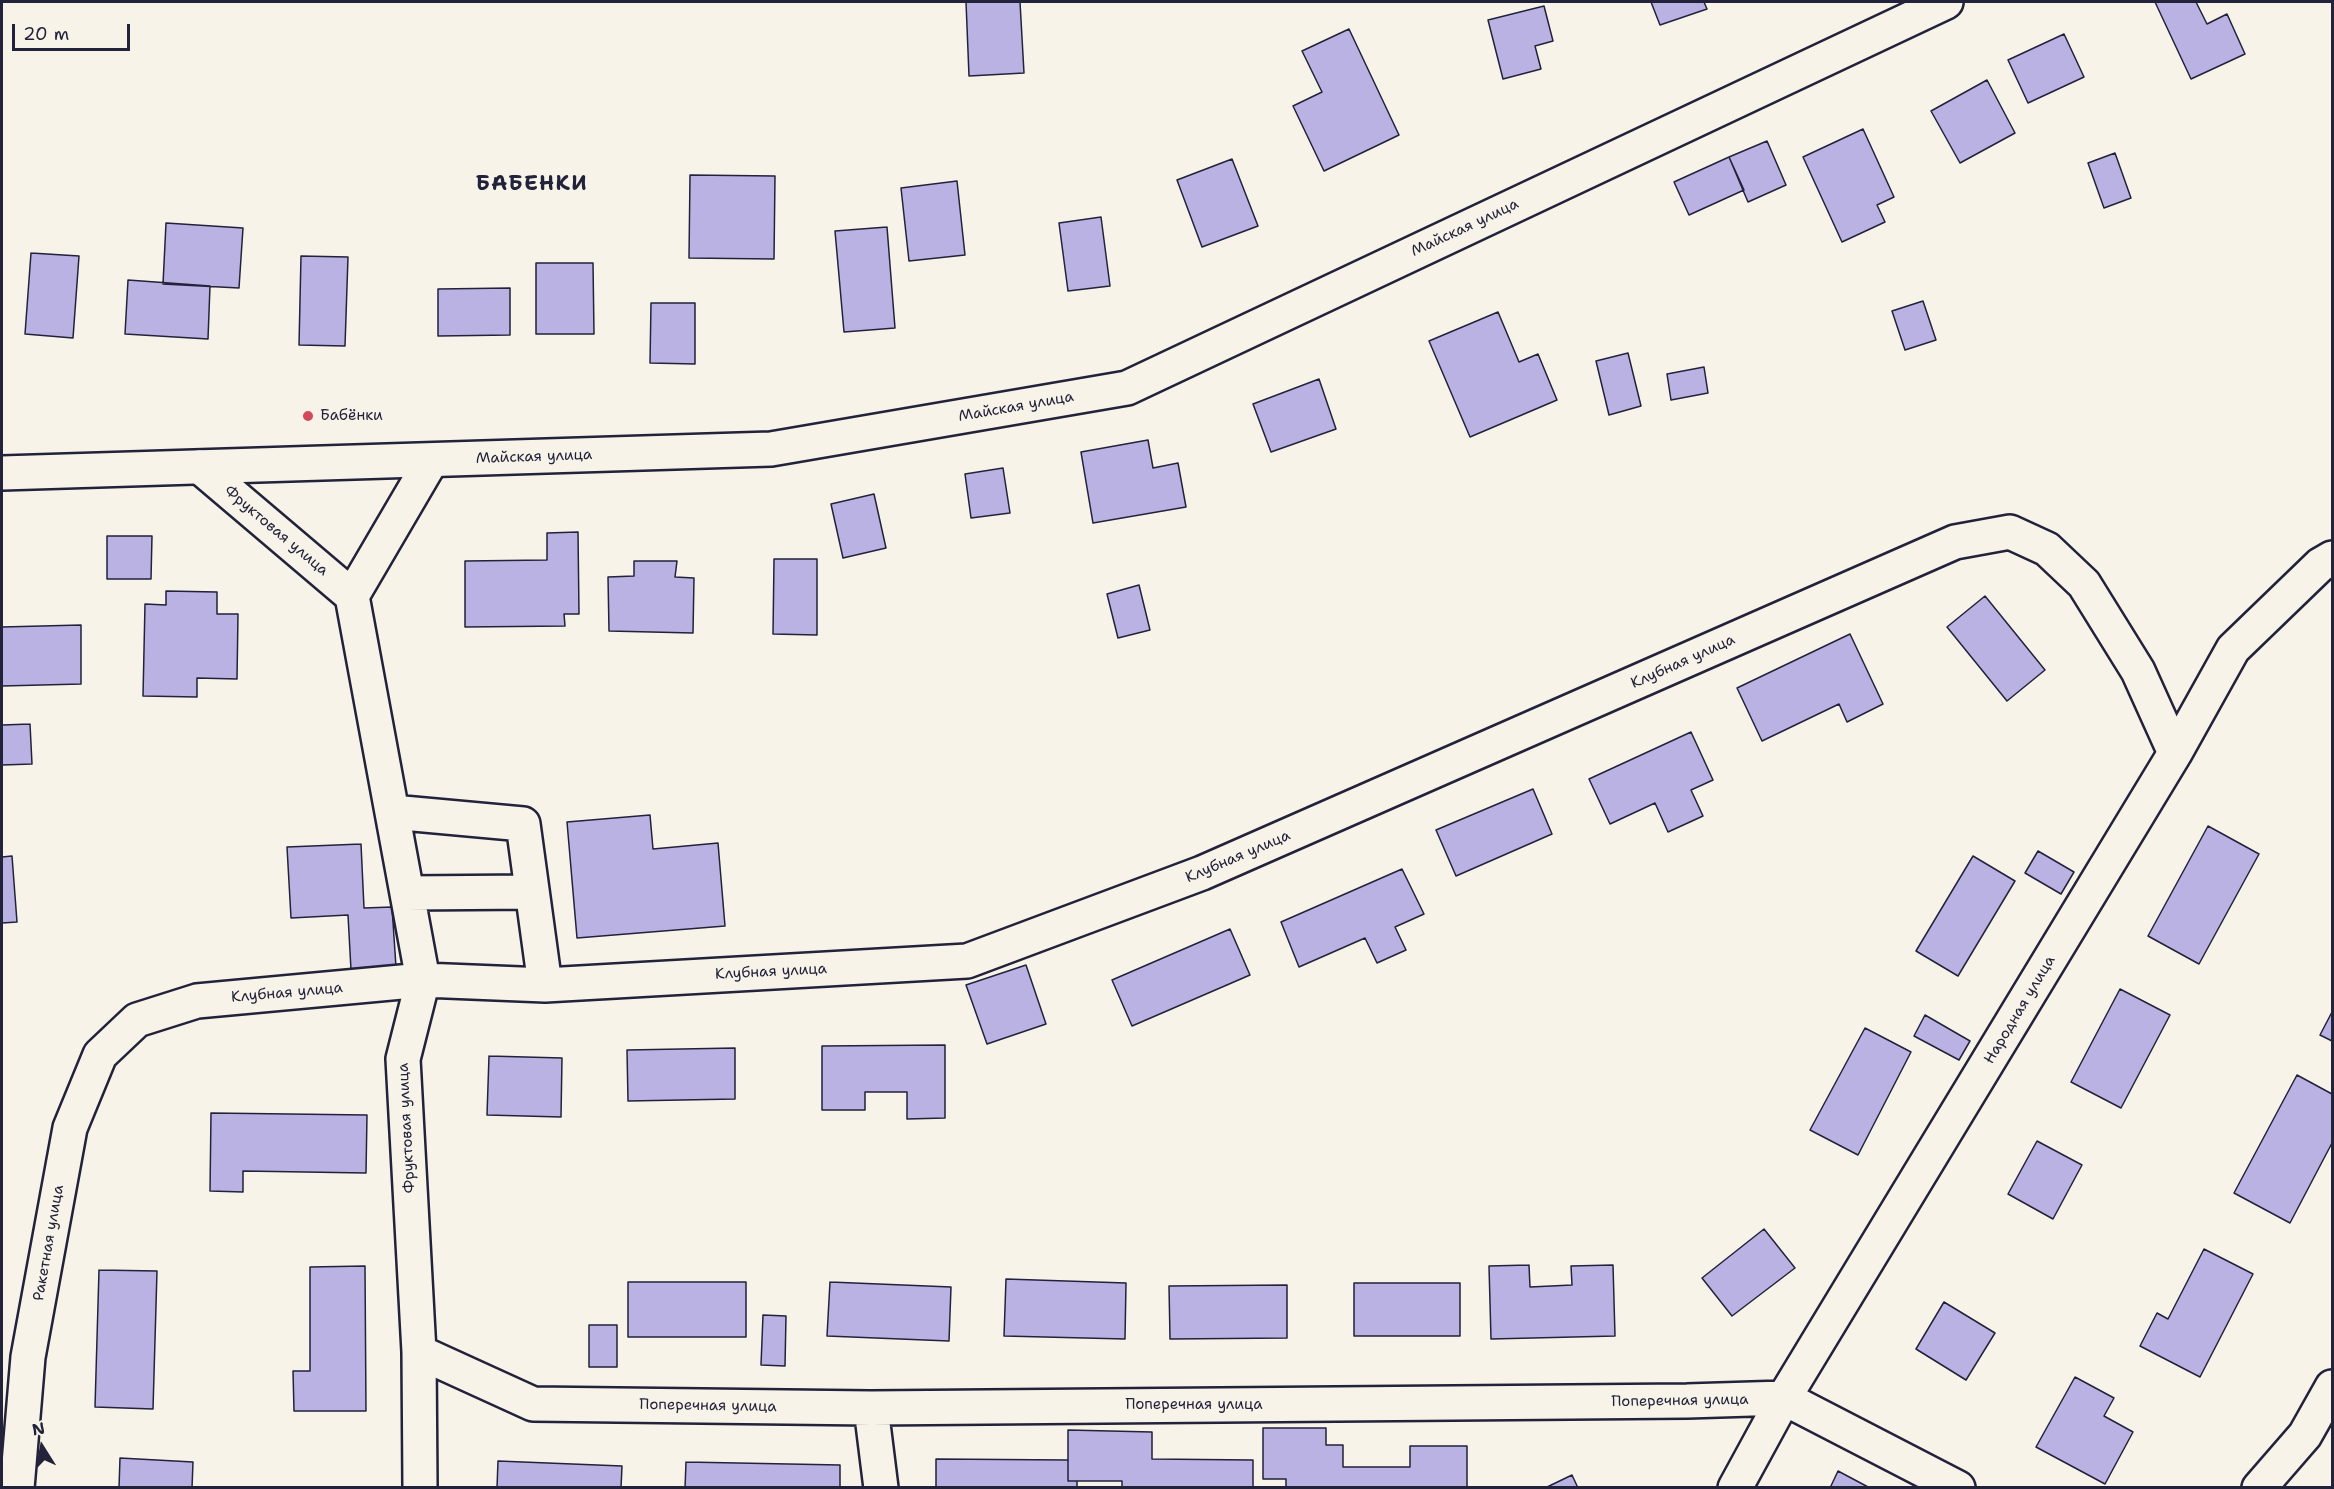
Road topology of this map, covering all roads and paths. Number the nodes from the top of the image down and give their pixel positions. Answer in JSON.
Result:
{"nodes":[{"id":1,"x":1946,"y":2,"type":"edge"},
{"id":2,"x":431,"y":461,"type":"junction"},
{"id":3,"x":200,"y":467,"type":"junction"},
{"id":4,"x":2,"y":473,"type":"edge"},
{"id":5,"x":2332,"y":558,"type":"edge"},
{"id":6,"x":352,"y":596,"type":"junction"},
{"id":7,"x":2175,"y":753,"type":"junction"},
{"id":8,"x":392,"y":812,"type":"junction"},
{"id":9,"x":532,"y":892,"type":"junction"},
{"id":10,"x":407,"y":893,"type":"junction"},
{"id":11,"x":423,"y":980,"type":"junction"},
{"id":12,"x":545,"y":985,"type":"junction"},
{"id":13,"x":137,"y":1020,"type":"joint"},
{"id":14,"x":419,"y":1352,"type":"junction"},
{"id":15,"x":2332,"y":1387,"type":"edge"},
{"id":16,"x":1784,"y":1398,"type":"junction"},
{"id":17,"x":871,"y":1408,"type":"junction"},
{"id":18,"x":17,"y":1488,"type":"edge"},
{"id":19,"x":420,"y":1488,"type":"edge"},
{"id":20,"x":881,"y":1488,"type":"edge"},
{"id":21,"x":1736,"y":1488,"type":"edge"},
{"id":22,"x":1958,"y":1488,"type":"edge"},
{"id":23,"x":2259,"y":1488,"type":"edge"}],
"edges":[{"from":1,"to":2,"type":"street","name":"Майская улица"},
{"from":2,"to":3,"type":"street","name":"Майская улица"},
{"from":2,"to":6,"type":"street"},
{"from":3,"to":4,"type":"street","name":"Майская улица"},
{"from":3,"to":6,"type":"street","name":"Фруктовая улица"},
{"from":5,"to":7,"type":"street","name":"Народная улица"},
{"from":6,"to":8,"type":"street","name":"Фруктовая улица"},
{"from":7,"to":12,"type":"street","name":"Клубная улица"},
{"from":7,"to":16,"type":"street","name":"Народная улица"},
{"from":8,"to":9,"type":"street"},
{"from":8,"to":10,"type":"street","name":"Фруктовая улица"},
{"from":9,"to":10,"type":"street"},
{"from":9,"to":12,"type":"street"},
{"from":10,"to":11,"type":"street","name":"Фруктовая улица"},
{"from":11,"to":12,"type":"street","name":"Клубная улица"},
{"from":11,"to":13,"type":"street","name":"Клубная улица"},
{"from":11,"to":14,"type":"street","name":"Фруктовая улица"},
{"from":13,"to":18,"type":"street","name":"Ракетная улица"},
{"from":14,"to":17,"type":"street","name":"Поперечная улица"},
{"from":14,"to":19,"type":"street","name":"Фруктовая улица"},
{"from":15,"to":23,"type":"street"},
{"from":16,"to":17,"type":"street","name":"Поперечная улица"},
{"from":16,"to":21,"type":"street","name":"Народная улица"},
{"from":16,"to":22,"type":"street","name":"Поперечная улица"},
{"from":17,"to":20,"type":"street"}]}
